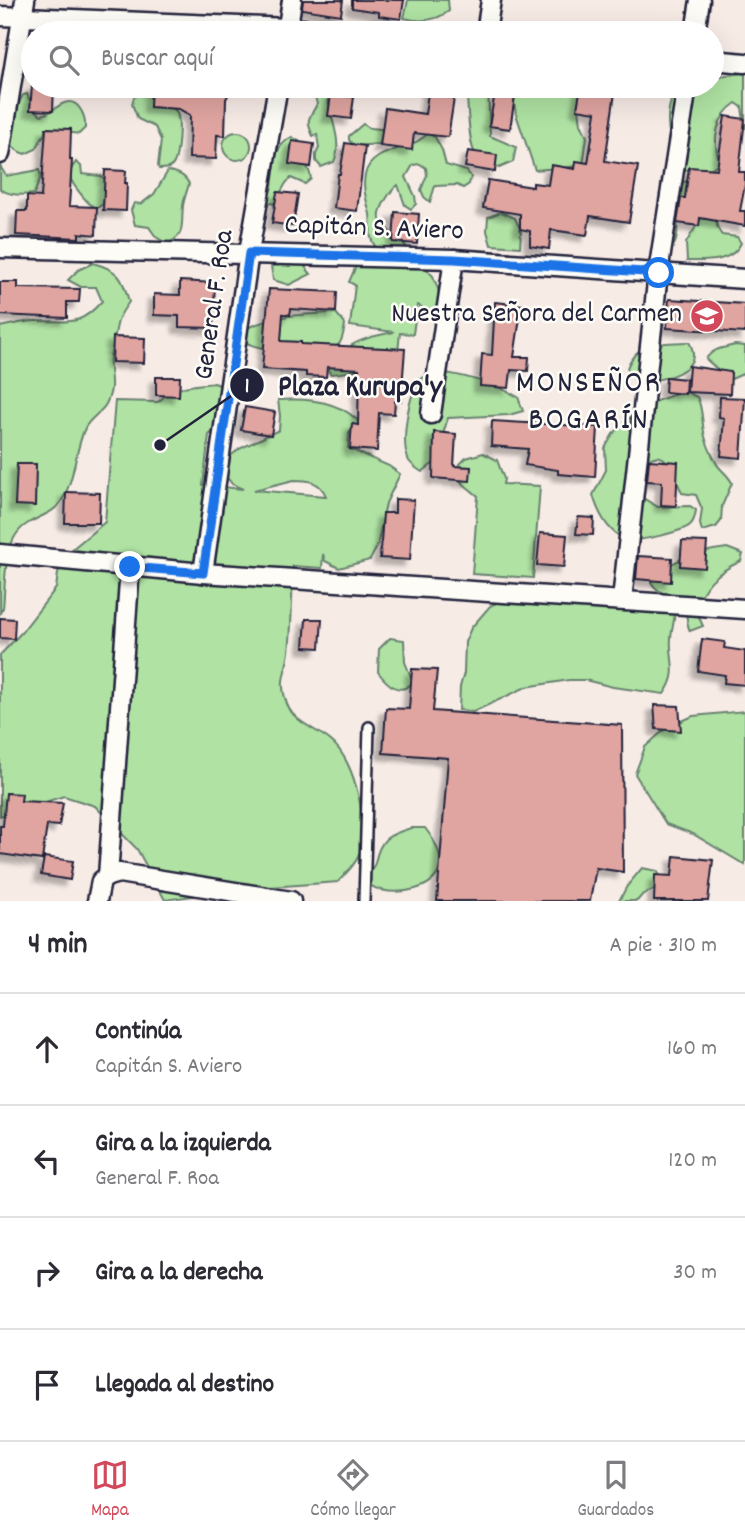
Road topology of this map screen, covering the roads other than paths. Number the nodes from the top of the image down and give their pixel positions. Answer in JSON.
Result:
{"nodes":[{"id":1,"x":292,"y":0,"type":"edge"},
{"id":2,"x":491,"y":0,"type":"edge"},
{"id":3,"x":700,"y":0,"type":"edge"},
{"id":4,"x":24,"y":9,"type":"edge"},
{"id":5,"x":0,"y":16,"type":"edge"},
{"id":6,"x":167,"y":21,"type":"edge"},
{"id":7,"x":289,"y":21,"type":"edge"},
{"id":8,"x":488,"y":21,"type":"edge"},
{"id":9,"x":697,"y":21,"type":"edge"},
{"id":10,"x":21,"y":27,"type":"edge"},
{"id":11,"x":724,"y":61,"type":"edge"},
{"id":12,"x":745,"y":63,"type":"edge"},
{"id":13,"x":276,"y":98,"type":"edge"},
{"id":14,"x":685,"y":98,"type":"edge"},
{"id":15,"x":0,"y":154,"type":"edge"},
{"id":16,"x":0,"y":248,"type":"edge"},
{"id":17,"x":249,"y":253,"type":"junction"},
{"id":18,"x":454,"y":259,"type":"junction"},
{"id":19,"x":659,"y":273,"type":"junction"},
{"id":20,"x":745,"y":279,"type":"edge"},
{"id":21,"x":431,"y":414,"type":"dead end"},
{"id":22,"x":0,"y":554,"type":"edge"},
{"id":23,"x":130,"y":567,"type":"junction"},
{"id":24,"x":203,"y":573,"type":"junction"},
{"id":25,"x":622,"y":600,"type":"junction"},
{"id":26,"x":745,"y":609,"type":"edge"},
{"id":27,"x":369,"y":727,"type":"dead end"},
{"id":28,"x":108,"y":876,"type":"junction"},
{"id":29,"x":97,"y":901,"type":"edge"},
{"id":30,"x":291,"y":901,"type":"edge"},
{"id":31,"x":364,"y":901,"type":"edge"}],
"edges":[{"from":1,"to":7,"type":"street"},
{"from":2,"to":8,"type":"street"},
{"from":3,"to":9,"type":"street"},
{"from":4,"to":5,"type":"street"},
{"from":4,"to":6,"type":"street"},
{"from":10,"to":15,"type":"street"},
{"from":11,"to":12,"type":"street"},
{"from":13,"to":17,"type":"street","name":"General F. Roa"},
{"from":14,"to":19,"type":"street"},
{"from":16,"to":17,"type":"street","name":"Capitán S. Aviero"},
{"from":17,"to":18,"type":"street","name":"Capitán S. Aviero"},
{"from":17,"to":24,"type":"street","name":"General F. Roa"},
{"from":18,"to":19,"type":"street","name":"Capitán S. Aviero"},
{"from":18,"to":21,"type":"street"},
{"from":19,"to":20,"type":"street","name":"Capitán S. Aviero"},
{"from":19,"to":25,"type":"street"},
{"from":22,"to":23,"type":"street"},
{"from":23,"to":24,"type":"street"},
{"from":23,"to":28,"type":"street"},
{"from":24,"to":25,"type":"street"},
{"from":25,"to":26,"type":"street"},
{"from":27,"to":31,"type":"lane"},
{"from":28,"to":29,"type":"street"},
{"from":28,"to":30,"type":"street"}]}
